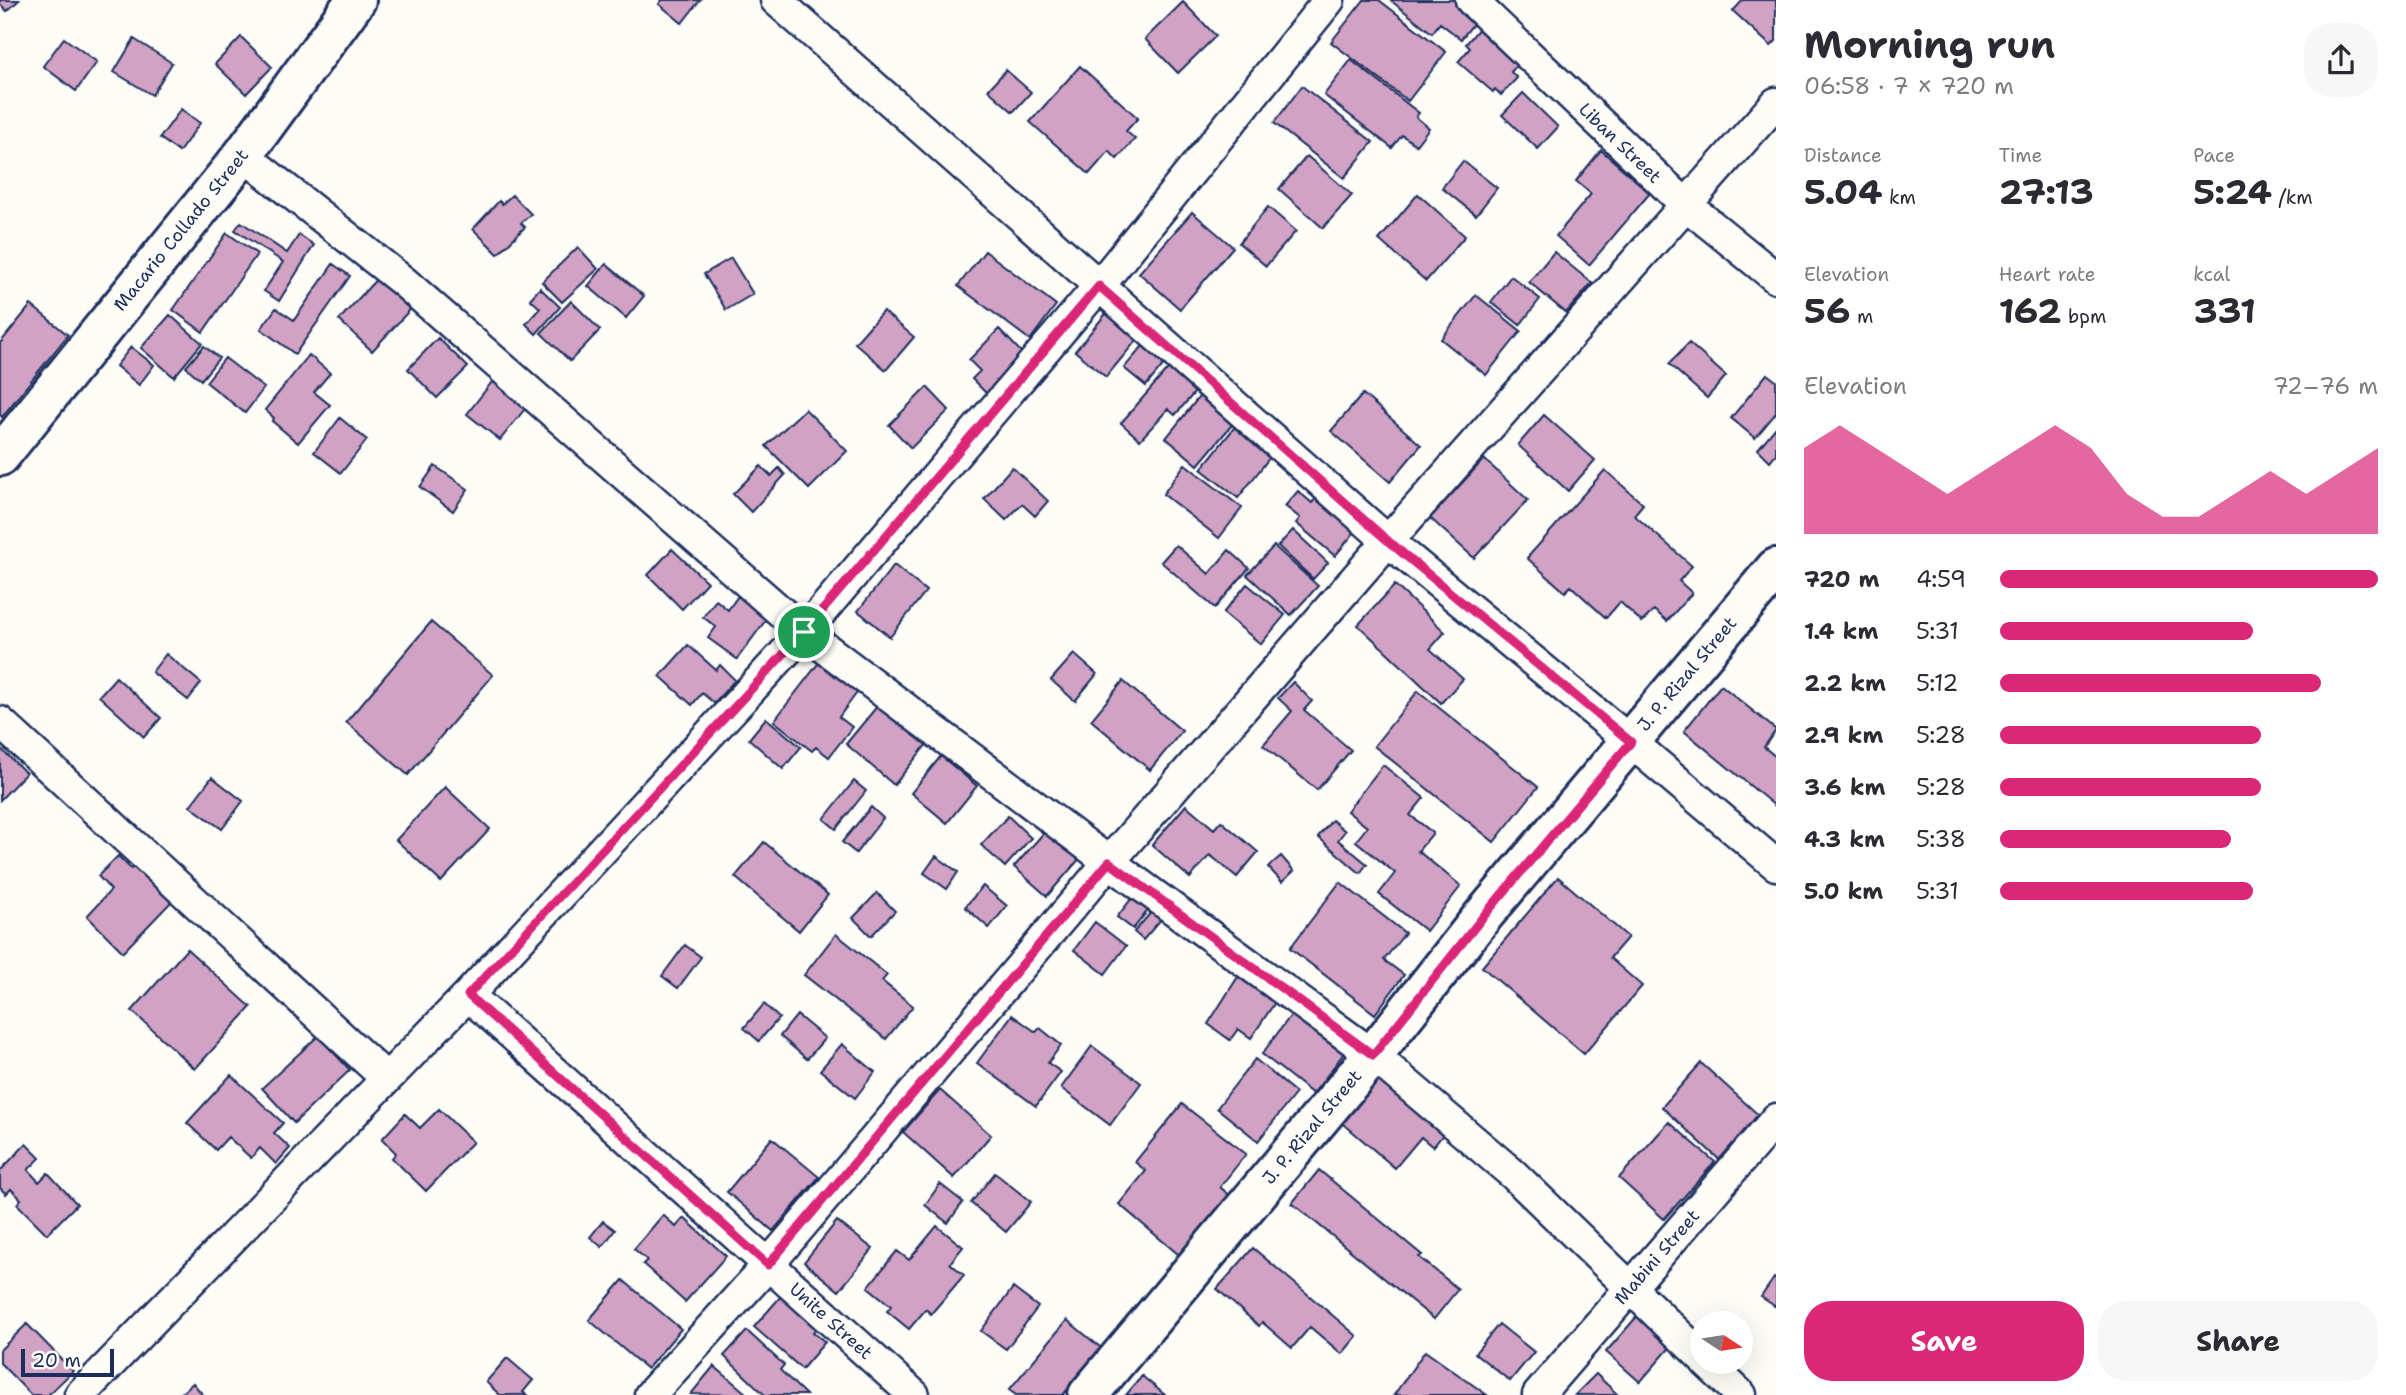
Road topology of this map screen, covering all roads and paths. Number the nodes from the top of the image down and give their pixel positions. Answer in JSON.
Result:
{"nodes":[{"id":1,"x":356,"y":0,"type":"edge"},
{"id":2,"x":776,"y":0,"type":"edge"},
{"id":3,"x":1329,"y":0,"type":"edge"},
{"id":4,"x":1471,"y":0,"type":"edge"},
{"id":5,"x":1776,"y":103,"type":"edge"},
{"id":6,"x":243,"y":155,"type":"junction"},
{"id":7,"x":1685,"y":204,"type":"junction"},
{"id":8,"x":1776,"y":278,"type":"edge"},
{"id":9,"x":1099,"y":286,"type":"junction"},
{"id":10,"x":0,"y":456,"type":"edge"},
{"id":11,"x":1388,"y":541,"type":"junction"},
{"id":12,"x":1776,"y":568,"type":"edge"},
{"id":13,"x":804,"y":632,"type":"junction"},
{"id":14,"x":0,"y":722,"type":"edge"},
{"id":15,"x":1631,"y":742,"type":"junction"},
{"id":16,"x":1109,"y":862,"type":"junction"},
{"id":17,"x":1776,"y":866,"type":"edge"},
{"id":18,"x":468,"y":995,"type":"junction"},
{"id":19,"x":1373,"y":1055,"type":"junction"},
{"id":20,"x":386,"y":1078,"type":"junction"},
{"id":21,"x":1776,"y":1119,"type":"edge"},
{"id":22,"x":768,"y":1265,"type":"junction"},
{"id":23,"x":1630,"y":1289,"type":"junction"},
{"id":24,"x":1690,"y":1347,"type":"edge"},
{"id":25,"x":1719,"y":1374,"type":"edge"},
{"id":26,"x":80,"y":1395,"type":"edge"},
{"id":27,"x":650,"y":1395,"type":"edge"},
{"id":28,"x":914,"y":1395,"type":"edge"},
{"id":29,"x":1088,"y":1395,"type":"edge"},
{"id":30,"x":1538,"y":1395,"type":"edge"},
{"id":31,"x":1741,"y":1395,"type":"edge"}],
"edges":[{"from":1,"to":6,"type":"main road","name":"Macario Collado Street"},
{"from":2,"to":9,"type":"street"},
{"from":3,"to":9,"type":"street"},
{"from":4,"to":7,"type":"street","name":"Liban Street"},
{"from":5,"to":7,"type":"street"},
{"from":6,"to":10,"type":"main road","name":"Macario Collado Street"},
{"from":6,"to":13,"type":"street"},
{"from":7,"to":8,"type":"street","name":"Liban Street"},
{"from":7,"to":11,"type":"street"},
{"from":9,"to":11,"type":"street"},
{"from":9,"to":13,"type":"street"},
{"from":11,"to":15,"type":"street"},
{"from":11,"to":16,"type":"street"},
{"from":12,"to":15,"type":"main road","name":"J. P. Rizal Street"},
{"from":13,"to":16,"type":"street"},
{"from":13,"to":18,"type":"street"},
{"from":14,"to":20,"type":"street"},
{"from":15,"to":17,"type":"street"},
{"from":15,"to":19,"type":"main road","name":"J. P. Rizal Street"},
{"from":16,"to":19,"type":"street"},
{"from":16,"to":22,"type":"street"},
{"from":18,"to":20,"type":"street"},
{"from":18,"to":22,"type":"street","name":"Unite Street"},
{"from":19,"to":23,"type":"street"},
{"from":19,"to":29,"type":"main road","name":"J. P. Rizal Street"},
{"from":20,"to":26,"type":"street"},
{"from":21,"to":23,"type":"street","name":"Mabini Street"},
{"from":22,"to":27,"type":"street"},
{"from":22,"to":28,"type":"street","name":"Unite Street"},
{"from":23,"to":24,"type":"street"},
{"from":23,"to":30,"type":"street","name":"Mabini Street"},
{"from":25,"to":31,"type":"street"}]}
